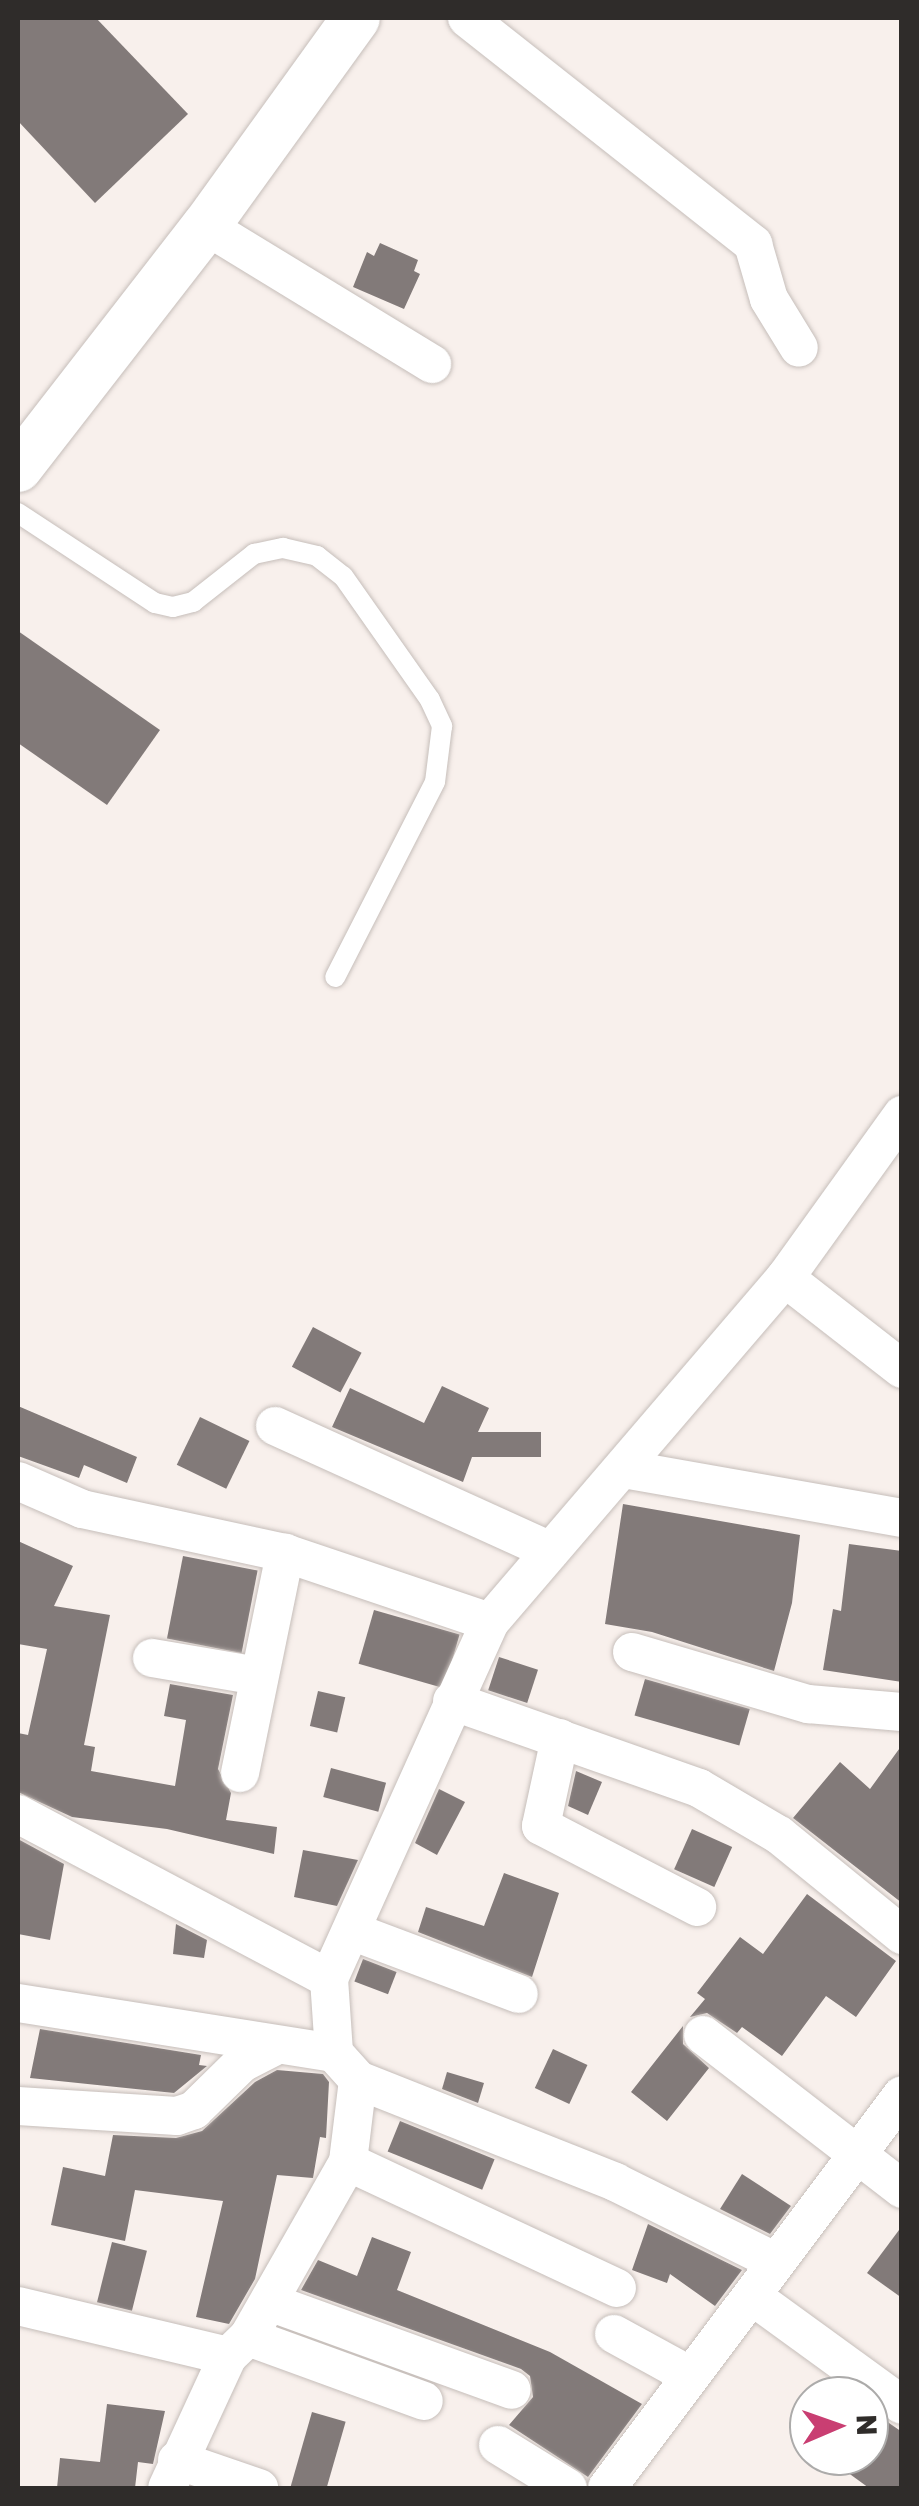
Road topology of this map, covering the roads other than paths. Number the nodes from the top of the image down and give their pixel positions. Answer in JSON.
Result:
{"nodes":[{"id":1,"x":356,"y":18,"type":"edge"},
{"id":2,"x":468,"y":18,"type":"edge"},
{"id":3,"x":206,"y":226,"type":"junction"},
{"id":4,"x":799,"y":348,"type":"dead end"},
{"id":5,"x":432,"y":364,"type":"dead end"},
{"id":6,"x":18,"y":468,"type":"edge"},
{"id":7,"x":18,"y":513,"type":"edge"},
{"id":8,"x":335,"y":976,"type":"dead end"},
{"id":9,"x":902,"y":1115,"type":"edge"},
{"id":10,"x":785,"y":1278,"type":"junction"},
{"id":11,"x":902,"y":1369,"type":"edge"},
{"id":12,"x":274,"y":1426,"type":"dead end"},
{"id":13,"x":624,"y":1470,"type":"junction"},
{"id":14,"x":18,"y":1481,"type":"edge"},
{"id":15,"x":902,"y":1518,"type":"edge"},
{"id":16,"x":550,"y":1551,"type":"junction"},
{"id":17,"x":285,"y":1552,"type":"junction"},
{"id":18,"x":490,"y":1622,"type":"junction"},
{"id":19,"x":632,"y":1652,"type":"dead end"},
{"id":20,"x":152,"y":1658,"type":"dead end"},
{"id":21,"x":258,"y":1676,"type":"junction"},
{"id":22,"x":452,"y":1701,"type":"junction"},
{"id":23,"x":902,"y":1712,"type":"edge"},
{"id":24,"x":560,"y":1738,"type":"junction"},
{"id":25,"x":240,"y":1773,"type":"dead end"},
{"id":26,"x":18,"y":1814,"type":"edge"},
{"id":27,"x":698,"y":1907,"type":"dead end"},
{"id":28,"x":354,"y":1932,"type":"junction"},
{"id":29,"x":902,"y":1935,"type":"edge"},
{"id":30,"x":329,"y":1979,"type":"junction"},
{"id":31,"x":518,"y":1994,"type":"dead end"},
{"id":32,"x":18,"y":2002,"type":"edge"},
{"id":33,"x":704,"y":2035,"type":"dead end"},
{"id":34,"x":272,"y":2048,"type":"junction"},
{"id":35,"x":346,"y":2066,"type":"junction"},
{"id":36,"x":902,"y":2095,"type":"edge"},
{"id":37,"x":18,"y":2106,"type":"edge"},
{"id":38,"x":851,"y":2155,"type":"junction"},
{"id":39,"x":348,"y":2162,"type":"junction"},
{"id":40,"x":902,"y":2189,"type":"edge"},
{"id":41,"x":776,"y":2262,"type":"junction"},
{"id":42,"x":618,"y":2288,"type":"dead end"},
{"id":43,"x":752,"y":2296,"type":"junction"},
{"id":44,"x":269,"y":2302,"type":"junction"},
{"id":45,"x":18,"y":2306,"type":"edge"},
{"id":46,"x":614,"y":2334,"type":"dead end"},
{"id":47,"x":238,"y":2346,"type":"junction"},
{"id":48,"x":687,"y":2374,"type":"junction"},
{"id":49,"x":512,"y":2390,"type":"dead end"},
{"id":50,"x":424,"y":2402,"type":"dead end"},
{"id":51,"x":902,"y":2405,"type":"edge"},
{"id":52,"x":498,"y":2445,"type":"dead end"},
{"id":53,"x":172,"y":2474,"type":"edge"},
{"id":54,"x":259,"y":2488,"type":"edge"},
{"id":55,"x":568,"y":2488,"type":"edge"},
{"id":56,"x":607,"y":2488,"type":"edge"}],
"edges":[{"from":1,"to":3,"type":"street"},
{"from":2,"to":4,"type":"street"},
{"from":3,"to":5,"type":"street"},
{"from":3,"to":6,"type":"street"},
{"from":7,"to":8,"type":"lane"},
{"from":9,"to":10,"type":"street"},
{"from":10,"to":11,"type":"street"},
{"from":10,"to":13,"type":"street"},
{"from":12,"to":16,"type":"street"},
{"from":13,"to":15,"type":"street"},
{"from":13,"to":16,"type":"street"},
{"from":14,"to":17,"type":"street"},
{"from":16,"to":18,"type":"street"},
{"from":17,"to":18,"type":"street"},
{"from":17,"to":21,"type":"street"},
{"from":18,"to":22,"type":"street"},
{"from":19,"to":23,"type":"street"},
{"from":20,"to":21,"type":"street"},
{"from":21,"to":25,"type":"street"},
{"from":22,"to":24,"type":"street"},
{"from":22,"to":28,"type":"street"},
{"from":24,"to":27,"type":"street"},
{"from":24,"to":29,"type":"street"},
{"from":26,"to":30,"type":"street"},
{"from":28,"to":30,"type":"street"},
{"from":28,"to":31,"type":"street"},
{"from":30,"to":35,"type":"street"},
{"from":32,"to":34,"type":"street"},
{"from":33,"to":38,"type":"street"},
{"from":34,"to":35,"type":"street"},
{"from":34,"to":37,"type":"street"},
{"from":35,"to":39,"type":"street"},
{"from":35,"to":41,"type":"street"},
{"from":36,"to":38,"type":"street"},
{"from":38,"to":40,"type":"street"},
{"from":38,"to":41,"type":"street"},
{"from":39,"to":42,"type":"street"},
{"from":39,"to":44,"type":"street"},
{"from":41,"to":43,"type":"street"},
{"from":43,"to":48,"type":"street"},
{"from":43,"to":51,"type":"street"},
{"from":44,"to":47,"type":"street"},
{"from":44,"to":49,"type":"street"},
{"from":45,"to":47,"type":"street"},
{"from":46,"to":48,"type":"street"},
{"from":47,"to":50,"type":"street"},
{"from":47,"to":53,"type":"street"},
{"from":48,"to":56,"type":"street"},
{"from":52,"to":55,"type":"street"},
{"from":53,"to":54,"type":"street"}]}
